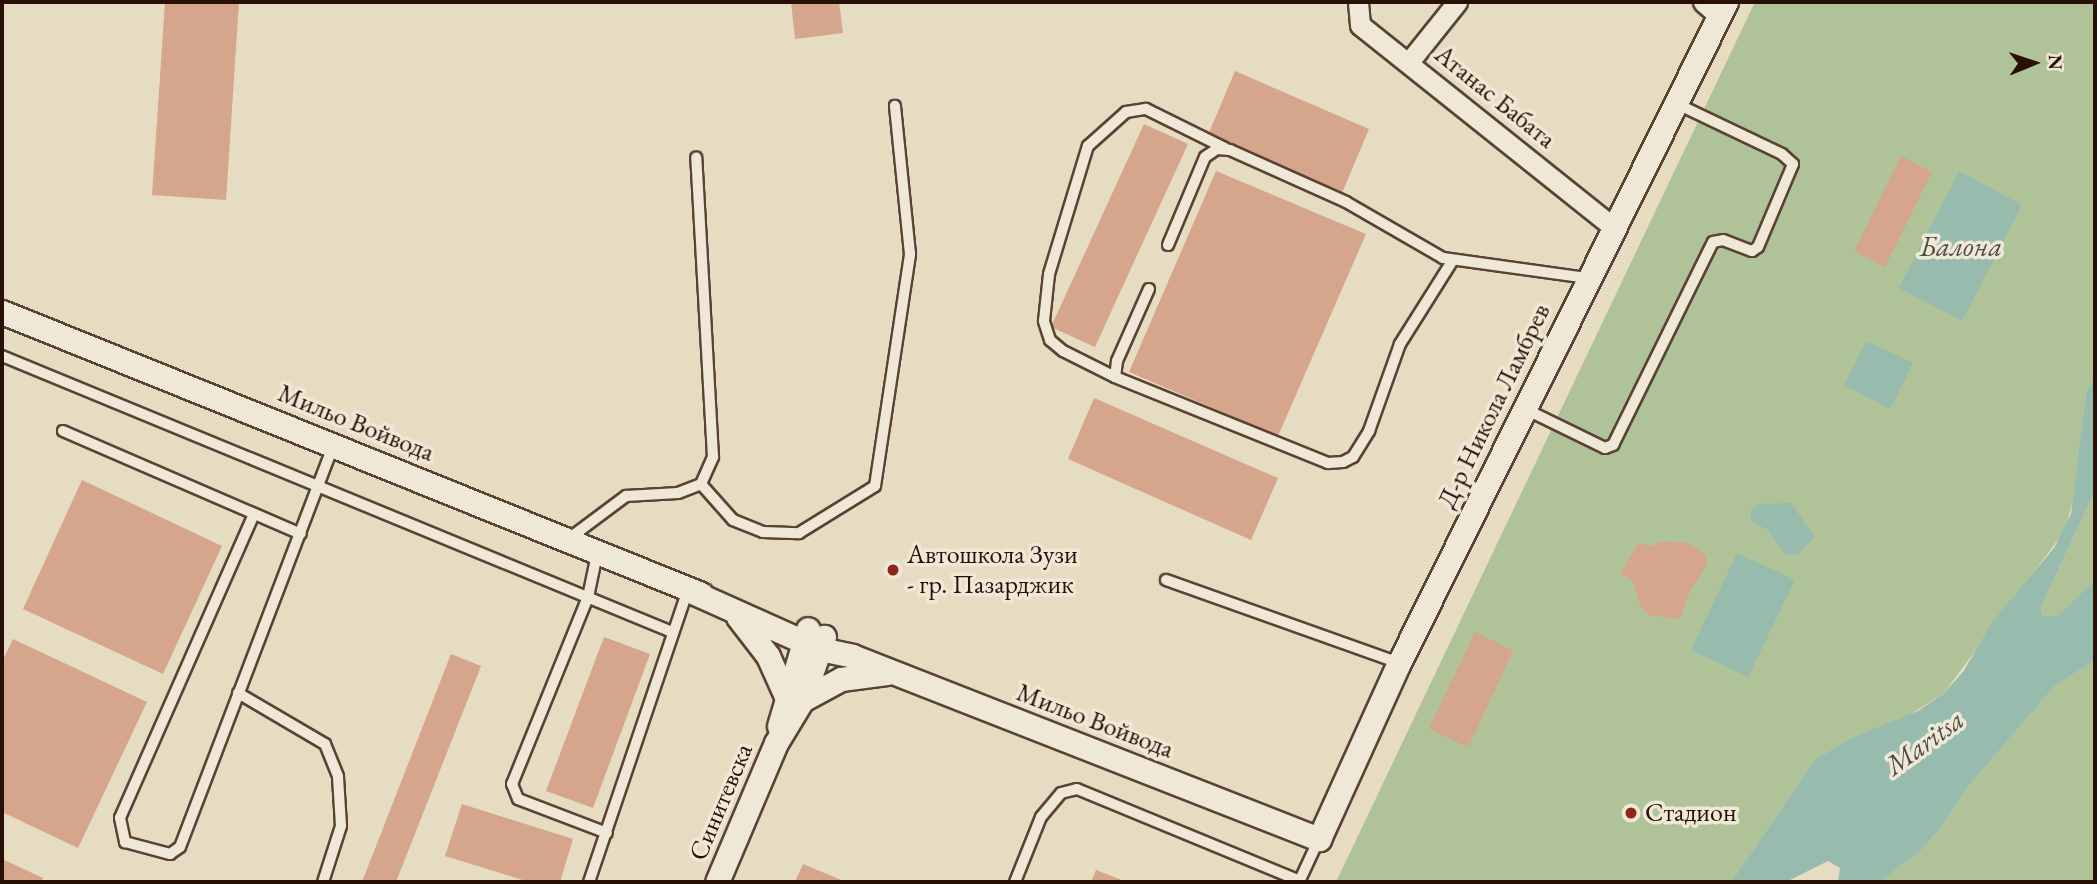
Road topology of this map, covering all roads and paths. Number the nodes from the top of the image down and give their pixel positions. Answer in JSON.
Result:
{"nodes":[{"id":1,"x":1358,"y":2,"type":"edge"},
{"id":2,"x":1457,"y":2,"type":"edge"},
{"id":3,"x":1716,"y":6,"type":"edge"},
{"id":4,"x":1409,"y":62,"type":"junction"},
{"id":5,"x":1675,"y":103,"type":"junction"},
{"id":6,"x":895,"y":106,"type":"dead end"},
{"id":7,"x":1230,"y":150,"type":"junction"},
{"id":8,"x":696,"y":157,"type":"dead end"},
{"id":9,"x":1613,"y":227,"type":"junction"},
{"id":10,"x":1168,"y":245,"type":"dead end"},
{"id":11,"x":1453,"y":260,"type":"junction"},
{"id":12,"x":1588,"y":278,"type":"junction"},
{"id":13,"x":1149,"y":289,"type":"dead end"},
{"id":14,"x":2,"y":312,"type":"edge"},
{"id":15,"x":2,"y":356,"type":"edge"},
{"id":16,"x":1115,"y":377,"type":"junction"},
{"id":17,"x":1525,"y":408,"type":"junction"},
{"id":18,"x":63,"y":431,"type":"dead end"},
{"id":19,"x":334,"y":443,"type":"junction"},
{"id":20,"x":318,"y":484,"type":"junction"},
{"id":21,"x":701,"y":484,"type":"junction"},
{"id":22,"x":254,"y":514,"type":"junction"},
{"id":23,"x":301,"y":534,"type":"junction"},
{"id":24,"x":566,"y":540,"type":"junction"},
{"id":25,"x":597,"y":554,"type":"junction"},
{"id":26,"x":1166,"y":580,"type":"dead end"},
{"id":27,"x":688,"y":590,"type":"junction"},
{"id":28,"x":588,"y":597,"type":"junction"},
{"id":29,"x":733,"y":612,"type":"junction"},
{"id":30,"x":672,"y":632,"type":"junction"},
{"id":31,"x":813,"y":639,"type":"junction"},
{"id":32,"x":1399,"y":663,"type":"junction"},
{"id":33,"x":894,"y":673,"type":"junction"},
{"id":34,"x":238,"y":694,"type":"junction"},
{"id":35,"x":794,"y":697,"type":"junction"},
{"id":36,"x":607,"y":833,"type":"junction"},
{"id":37,"x":1319,"y":839,"type":"junction"},
{"id":38,"x":323,"y":882,"type":"edge"},
{"id":39,"x":589,"y":882,"type":"edge"},
{"id":40,"x":717,"y":882,"type":"edge"},
{"id":41,"x":1015,"y":882,"type":"edge"},
{"id":42,"x":1300,"y":882,"type":"edge"}],
"edges":[{"from":1,"to":4,"type":"street","name":"Атанас Бабата"},
{"from":2,"to":4,"type":"street"},
{"from":3,"to":5,"type":"street","name":"Д-р Никола Ламбрев"},
{"from":4,"to":9,"type":"street","name":"Атанас Бабата"},
{"from":5,"to":9,"type":"street","name":"Д-р Никола Ламбрев"},
{"from":5,"to":17,"type":"lane"},
{"from":6,"to":21,"type":"lane"},
{"from":7,"to":10,"type":"lane"},
{"from":7,"to":11,"type":"lane"},
{"from":7,"to":16,"type":"lane"},
{"from":8,"to":21,"type":"lane"},
{"from":9,"to":12,"type":"street","name":"Д-р Никола Ламбрев"},
{"from":11,"to":12,"type":"lane"},
{"from":11,"to":16,"type":"lane"},
{"from":12,"to":17,"type":"street","name":"Д-р Никола Ламбрев"},
{"from":13,"to":16,"type":"lane"},
{"from":14,"to":19,"type":"street","name":"Мильо Войвода"},
{"from":15,"to":20,"type":"lane"},
{"from":17,"to":32,"type":"street","name":"Д-р Никола Ламбрев"},
{"from":18,"to":22,"type":"lane"},
{"from":19,"to":20,"type":"lane"},
{"from":19,"to":24,"type":"street","name":"Мильо Войвода"},
{"from":20,"to":23,"type":"lane"},
{"from":20,"to":28,"type":"lane"},
{"from":21,"to":24,"type":"lane"},
{"from":22,"to":23,"type":"lane"},
{"from":22,"to":34,"type":"lane"},
{"from":23,"to":34,"type":"lane"},
{"from":24,"to":25,"type":"street","name":"Мильо Войвода"},
{"from":25,"to":27,"type":"street","name":"Мильо Войвода"},
{"from":25,"to":28,"type":"lane"},
{"from":26,"to":32,"type":"lane"},
{"from":27,"to":29,"type":"street","name":"Мильо Войвода"},
{"from":27,"to":30,"type":"lane"},
{"from":27,"to":31,"type":"street","name":"Мильо Войвода"},
{"from":28,"to":30,"type":"lane"},
{"from":28,"to":36,"type":"lane"},
{"from":29,"to":31,"type":"street","name":"Мильо Войвода"},
{"from":29,"to":35,"type":"street"},
{"from":30,"to":36,"type":"lane"},
{"from":31,"to":33,"type":"street","name":"Мильо Войвода"},
{"from":31,"to":35,"type":"street","name":"Синитевска"},
{"from":32,"to":37,"type":"street","name":"Д-р Никола Ламбрев"},
{"from":33,"to":35,"type":"street"},
{"from":33,"to":37,"type":"street","name":"Мильо Войвода"},
{"from":34,"to":38,"type":"lane"},
{"from":35,"to":40,"type":"street","name":"Синитевска"},
{"from":36,"to":39,"type":"lane"},
{"from":37,"to":42,"type":"lane"},
{"from":41,"to":42,"type":"lane"}]}
